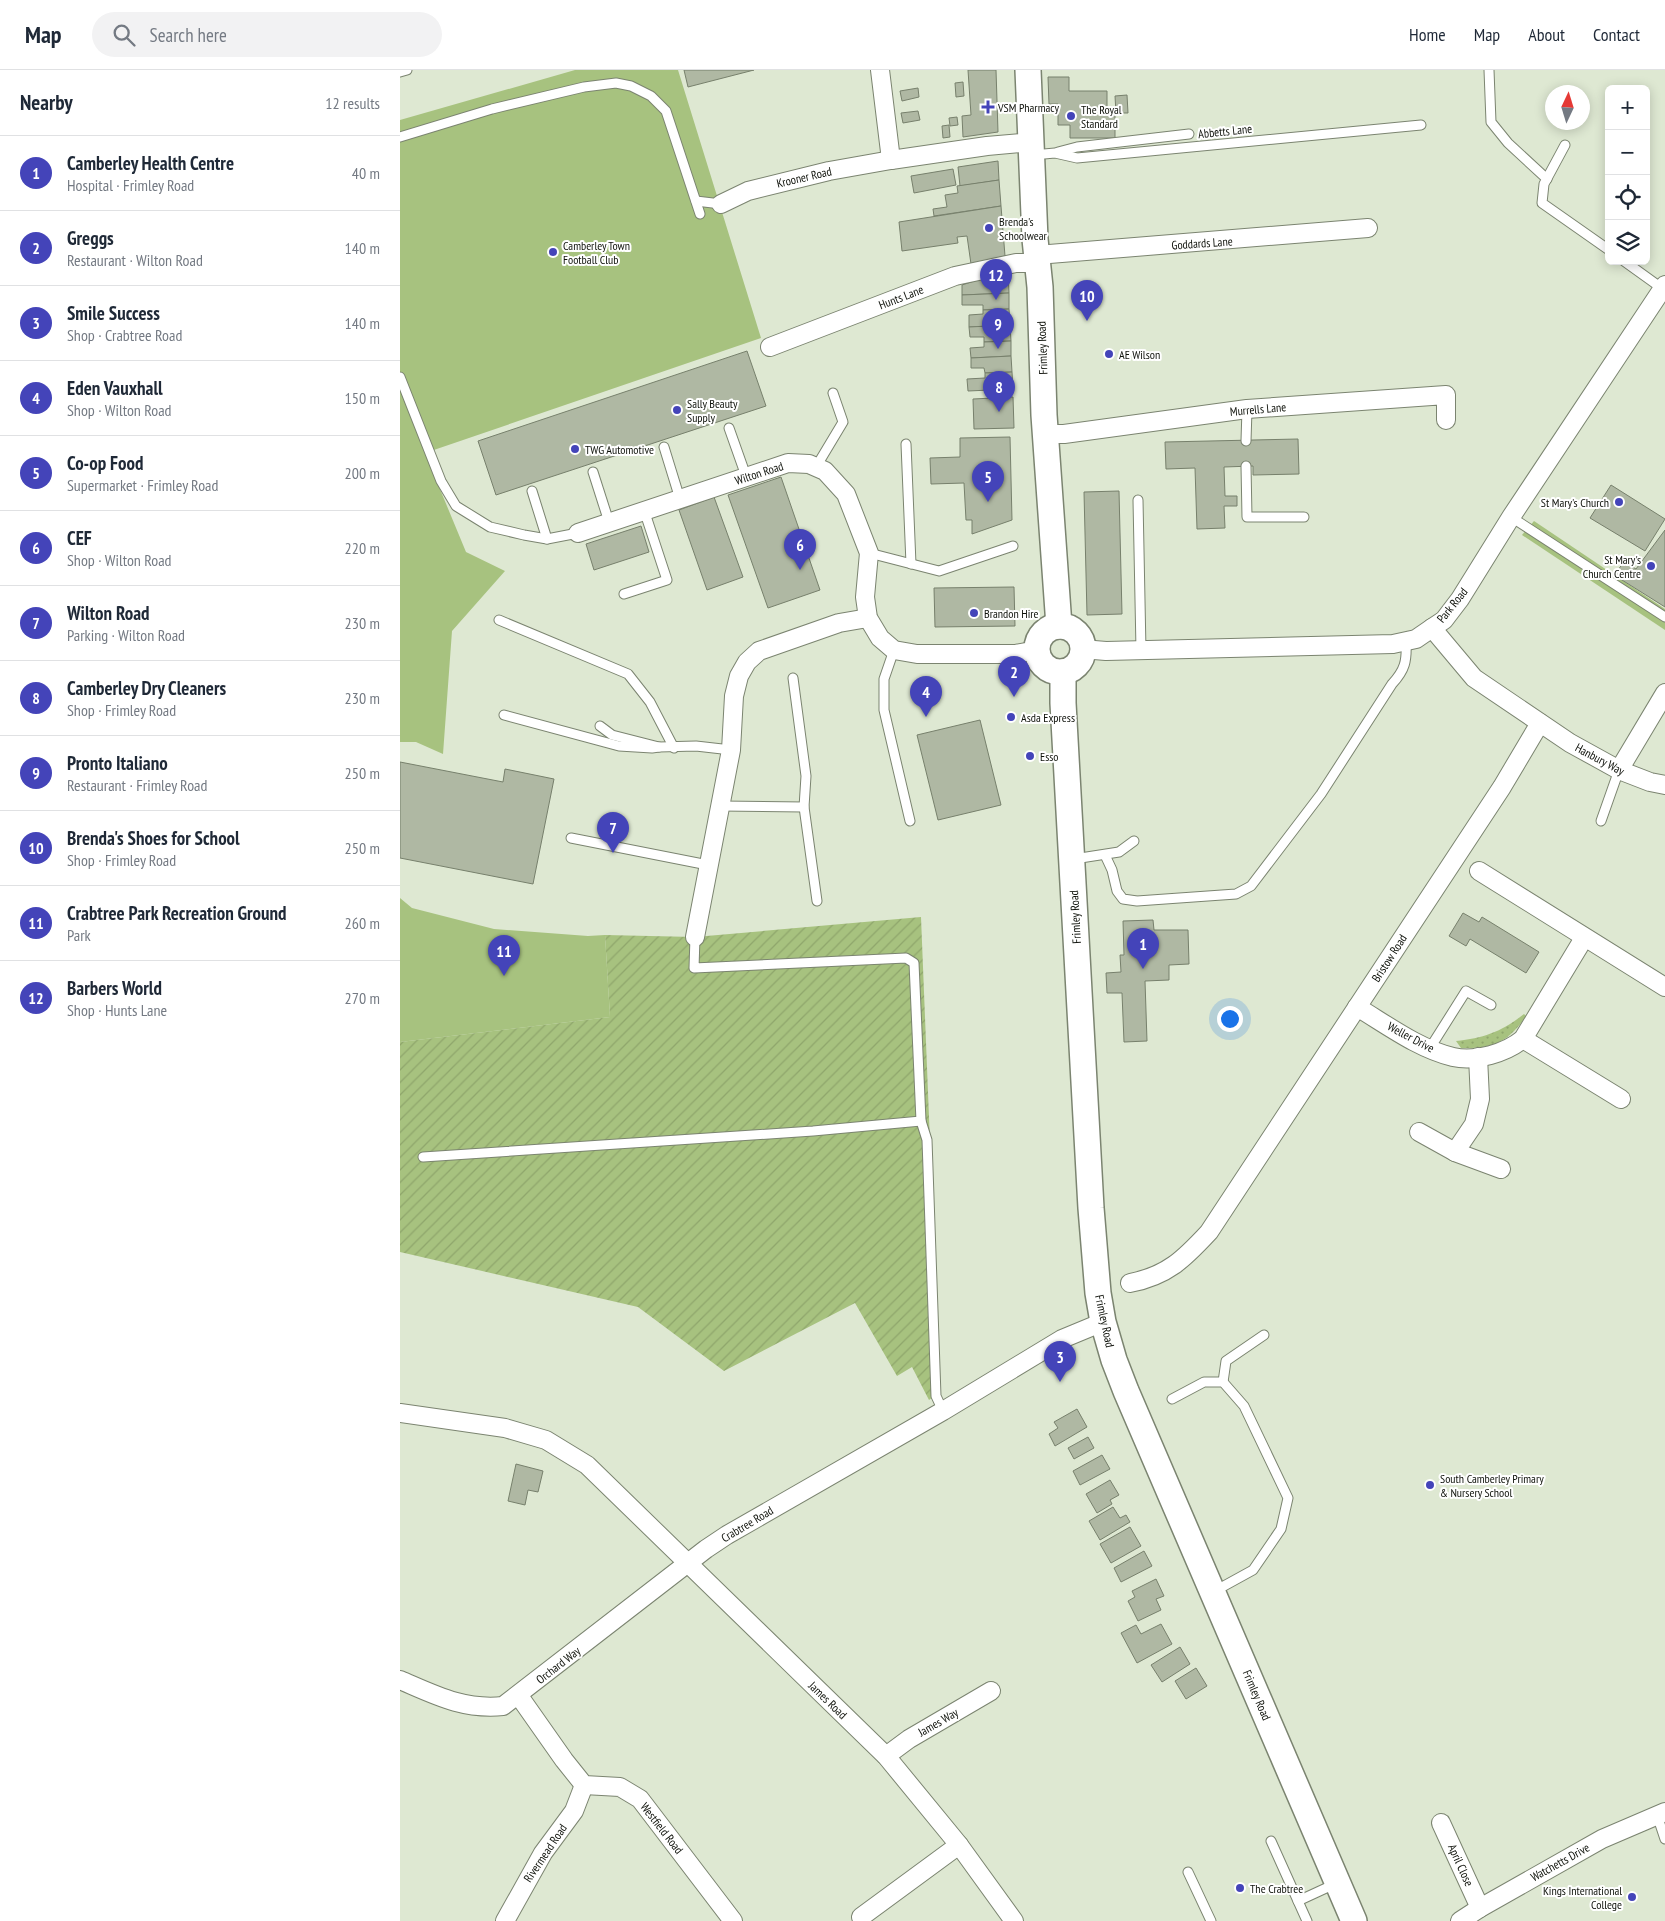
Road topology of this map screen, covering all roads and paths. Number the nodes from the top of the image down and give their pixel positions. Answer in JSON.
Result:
{"nodes":[{"id":1,"x":407,"y":70,"type":"edge"},
{"id":2,"x":880,"y":70,"type":"edge"},
{"id":3,"x":1028,"y":70,"type":"edge"},
{"id":4,"x":1489,"y":70,"type":"edge"},
{"id":5,"x":400,"y":72,"type":"edge"},
{"id":6,"x":1421,"y":125,"type":"dead end"},
{"id":7,"x":1189,"y":134,"type":"dead end"},
{"id":8,"x":400,"y":137,"type":"edge"},
{"id":9,"x":1565,"y":144,"type":"dead end"},
{"id":10,"x":1040,"y":150,"type":"junction"},
{"id":11,"x":891,"y":160,"type":"junction"},
{"id":12,"x":1547,"y":179,"type":"junction"},
{"id":13,"x":696,"y":202,"type":"junction"},
{"id":14,"x":721,"y":204,"type":"joint"},
{"id":15,"x":700,"y":214,"type":"dead end"},
{"id":16,"x":1368,"y":228,"type":"dead end"},
{"id":17,"x":1605,"y":247,"type":"edge"},
{"id":18,"x":1037,"y":259,"type":"junction"},
{"id":19,"x":1630,"y":265,"type":"edge"},
{"id":20,"x":1664,"y":287,"type":"edge"},
{"id":21,"x":770,"y":347,"type":"dead end"},
{"id":22,"x":400,"y":377,"type":"edge"},
{"id":23,"x":833,"y":393,"type":"dead end"},
{"id":24,"x":1247,"y":409,"type":"junction"},
{"id":25,"x":1446,"y":420,"type":"dead end"},
{"id":26,"x":729,"y":428,"type":"dead end"},
{"id":27,"x":1045,"y":434,"type":"junction"},
{"id":28,"x":1246,"y":441,"type":"dead end"},
{"id":29,"x":906,"y":444,"type":"dead end"},
{"id":30,"x":664,"y":447,"type":"dead end"},
{"id":31,"x":1246,"y":466,"type":"dead end"},
{"id":32,"x":816,"y":468,"type":"junction"},
{"id":33,"x":593,"y":472,"type":"dead end"},
{"id":34,"x":746,"y":476,"type":"junction"},
{"id":35,"x":532,"y":491,"type":"dead end"},
{"id":36,"x":680,"y":499,"type":"junction"},
{"id":37,"x":1138,"y":500,"type":"dead end"},
{"id":38,"x":644,"y":510,"type":"junction"},
{"id":39,"x":1304,"y":517,"type":"dead end"},
{"id":40,"x":1517,"y":521,"type":"junction"},
{"id":41,"x":609,"y":522,"type":"junction"},
{"id":42,"x":578,"y":533,"type":"joint"},
{"id":43,"x":547,"y":539,"type":"junction"},
{"id":44,"x":1013,"y":546,"type":"dead end"},
{"id":45,"x":869,"y":553,"type":"junction"},
{"id":46,"x":911,"y":564,"type":"junction"},
{"id":47,"x":624,"y":594,"type":"dead end"},
{"id":48,"x":1665,"y":617,"type":"edge"},
{"id":49,"x":868,"y":618,"type":"junction"},
{"id":50,"x":499,"y":620,"type":"dead end"},
{"id":51,"x":1060,"y":626,"type":"junction"},
{"id":52,"x":1432,"y":628,"type":"junction"},
{"id":53,"x":1406,"y":642,"type":"junction"},
{"id":54,"x":1082,"y":649,"type":"junction"},
{"id":55,"x":894,"y":650,"type":"junction"},
{"id":56,"x":1037,"y":650,"type":"junction"},
{"id":57,"x":1142,"y":650,"type":"junction"},
{"id":58,"x":1063,"y":672,"type":"junction"},
{"id":59,"x":793,"y":678,"type":"dead end"},
{"id":60,"x":1665,"y":693,"type":"edge"},
{"id":61,"x":504,"y":715,"type":"dead end"},
{"id":62,"x":1540,"y":723,"type":"junction"},
{"id":63,"x":600,"y":726,"type":"dead end"},
{"id":64,"x":659,"y":747,"type":"junction"},
{"id":65,"x":674,"y":748,"type":"junction"},
{"id":66,"x":731,"y":750,"type":"junction"},
{"id":67,"x":1619,"y":770,"type":"junction"},
{"id":68,"x":1665,"y":785,"type":"edge"},
{"id":69,"x":720,"y":806,"type":"junction"},
{"id":70,"x":804,"y":807,"type":"junction"},
{"id":71,"x":910,"y":821,"type":"dead end"},
{"id":72,"x":1601,"y":821,"type":"dead end"},
{"id":73,"x":571,"y":838,"type":"dead end"},
{"id":74,"x":1134,"y":841,"type":"dead end"},
{"id":75,"x":1105,"y":855,"type":"junction"},
{"id":76,"x":1071,"y":859,"type":"junction"},
{"id":77,"x":708,"y":865,"type":"junction"},
{"id":78,"x":1479,"y":871,"type":"dead end"},
{"id":79,"x":817,"y":900,"type":"dead end"},
{"id":80,"x":695,"y":937,"type":"joint"},
{"id":81,"x":1584,"y":938,"type":"junction"},
{"id":82,"x":1665,"y":987,"type":"edge"},
{"id":83,"x":1491,"y":1005,"type":"dead end"},
{"id":84,"x":1357,"y":1007,"type":"junction"},
{"id":85,"x":1523,"y":1039,"type":"junction"},
{"id":86,"x":1430,"y":1048,"type":"junction"},
{"id":87,"x":1478,"y":1057,"type":"junction"},
{"id":88,"x":1621,"y":1099,"type":"dead end"},
{"id":89,"x":921,"y":1121,"type":"junction"},
{"id":90,"x":1419,"y":1132,"type":"dead end"},
{"id":91,"x":1455,"y":1152,"type":"junction"},
{"id":92,"x":423,"y":1157,"type":"dead end"},
{"id":93,"x":1501,"y":1169,"type":"dead end"},
{"id":94,"x":1130,"y":1283,"type":"dead end"},
{"id":95,"x":1102,"y":1322,"type":"junction"},
{"id":96,"x":1264,"y":1335,"type":"dead end"},
{"id":97,"x":1223,"y":1382,"type":"junction"},
{"id":98,"x":1172,"y":1399,"type":"dead end"},
{"id":99,"x":943,"y":1411,"type":"junction"},
{"id":100,"x":400,"y":1413,"type":"edge"},
{"id":101,"x":688,"y":1563,"type":"junction"},
{"id":102,"x":1212,"y":1592,"type":"junction"},
{"id":103,"x":404,"y":1688,"type":"edge"},
{"id":104,"x":991,"y":1691,"type":"dead end"},
{"id":105,"x":519,"y":1696,"type":"junction"},
{"id":106,"x":886,"y":1756,"type":"junction"},
{"id":107,"x":584,"y":1785,"type":"junction"},
{"id":108,"x":1661,"y":1814,"type":"edge"},
{"id":109,"x":1441,"y":1823,"type":"dead end"},
{"id":110,"x":1665,"y":1839,"type":"edge"},
{"id":111,"x":1271,"y":1841,"type":"dead end"},
{"id":112,"x":959,"y":1845,"type":"junction"},
{"id":113,"x":1188,"y":1872,"type":"dead end"},
{"id":114,"x":1337,"y":1883,"type":"junction"},
{"id":115,"x":1298,"y":1901,"type":"junction"},
{"id":116,"x":1480,"y":1908,"type":"junction"},
{"id":117,"x":861,"y":1917,"type":"dead end"},
{"id":118,"x":505,"y":1921,"type":"edge"},
{"id":119,"x":732,"y":1921,"type":"edge"},
{"id":120,"x":1014,"y":1921,"type":"edge"},
{"id":121,"x":1211,"y":1921,"type":"edge"},
{"id":122,"x":1307,"y":1921,"type":"edge"},
{"id":123,"x":1354,"y":1921,"type":"edge"},
{"id":124,"x":1460,"y":1921,"type":"edge"}],
"edges":[{"from":1,"to":5,"type":"lane"},
{"from":2,"to":11,"type":"street"},
{"from":3,"to":10,"type":"main road","name":"Frimley Road"},
{"from":4,"to":12,"type":"lane"},
{"from":6,"to":10,"type":"lane","name":"Abbetts Lane"},
{"from":7,"to":10,"type":"lane"},
{"from":8,"to":13,"type":"lane"},
{"from":9,"to":12,"type":"lane"},
{"from":10,"to":11,"type":"street","name":"Krooner Road"},
{"from":10,"to":18,"type":"main road","name":"Frimley Road"},
{"from":11,"to":14,"type":"street","name":"Krooner Road"},
{"from":12,"to":17,"type":"lane"},
{"from":13,"to":14,"type":"lane"},
{"from":13,"to":15,"type":"lane"},
{"from":16,"to":18,"type":"street","name":"Goddards Lane"},
{"from":18,"to":21,"type":"street","name":"Hunts Lane"},
{"from":18,"to":27,"type":"main road","name":"Frimley Road"},
{"from":19,"to":20,"type":"lane"},
{"from":20,"to":40,"type":"street","name":"Park Road"},
{"from":22,"to":43,"type":"lane","name":"Wilton Road"},
{"from":23,"to":32,"type":"lane"},
{"from":24,"to":25,"type":"street","name":"Murrells Lane"},
{"from":24,"to":27,"type":"street","name":"Murrells Lane"},
{"from":24,"to":28,"type":"lane"},
{"from":26,"to":34,"type":"lane"},
{"from":27,"to":51,"type":"main road","name":"Frimley Road"},
{"from":29,"to":46,"type":"lane"},
{"from":30,"to":36,"type":"lane"},
{"from":31,"to":39,"type":"lane"},
{"from":32,"to":34,"type":"street","name":"Wilton Road"},
{"from":32,"to":45,"type":"street","name":"Wilton Road"},
{"from":33,"to":41,"type":"lane"},
{"from":34,"to":36,"type":"street","name":"Wilton Road"},
{"from":35,"to":43,"type":"lane"},
{"from":36,"to":38,"type":"street","name":"Wilton Road"},
{"from":37,"to":57,"type":"lane"},
{"from":38,"to":41,"type":"street","name":"Wilton Road"},
{"from":38,"to":47,"type":"lane"},
{"from":40,"to":48,"type":"lane"},
{"from":40,"to":52,"type":"street","name":"Park Road"},
{"from":41,"to":42,"type":"street","name":"Wilton Road"},
{"from":42,"to":43,"type":"lane","name":"Wilton Road"},
{"from":44,"to":46,"type":"lane"},
{"from":45,"to":46,"type":"lane"},
{"from":45,"to":49,"type":"street","name":"Wilton Road"},
{"from":49,"to":55,"type":"street","name":"Wilton Road"},
{"from":49,"to":66,"type":"street"},
{"from":50,"to":65,"type":"lane"},
{"from":51,"to":54,"type":"main road"},
{"from":51,"to":56,"type":"main road"},
{"from":52,"to":53,"type":"street","name":"Park Road"},
{"from":52,"to":62,"type":"street"},
{"from":53,"to":57,"type":"street","name":"Park Road"},
{"from":53,"to":75,"type":"lane"},
{"from":54,"to":57,"type":"street","name":"Park Road"},
{"from":54,"to":58,"type":"main road"},
{"from":55,"to":56,"type":"street"},
{"from":55,"to":71,"type":"lane"},
{"from":56,"to":58,"type":"main road"},
{"from":58,"to":76,"type":"main road","name":"Frimley Road"},
{"from":59,"to":70,"type":"lane"},
{"from":60,"to":67,"type":"street"},
{"from":61,"to":64,"type":"lane"},
{"from":62,"to":67,"type":"street","name":"Hanbury Way"},
{"from":62,"to":84,"type":"street","name":"Bristow Road"},
{"from":63,"to":64,"type":"lane"},
{"from":64,"to":65,"type":"lane"},
{"from":65,"to":66,"type":"lane"},
{"from":66,"to":69,"type":"street"},
{"from":67,"to":68,"type":"street","name":"Hanbury Way"},
{"from":67,"to":72,"type":"lane"},
{"from":69,"to":70,"type":"lane"},
{"from":69,"to":77,"type":"street"},
{"from":70,"to":79,"type":"lane"},
{"from":73,"to":77,"type":"lane"},
{"from":74,"to":75,"type":"lane"},
{"from":75,"to":76,"type":"lane"},
{"from":76,"to":95,"type":"main road","name":"Frimley Road"},
{"from":77,"to":80,"type":"street"},
{"from":78,"to":81,"type":"street"},
{"from":80,"to":89,"type":"lane"},
{"from":81,"to":82,"type":"street"},
{"from":81,"to":85,"type":"street","name":"Weller Drive"},
{"from":83,"to":86,"type":"lane"},
{"from":84,"to":86,"type":"street","name":"Weller Drive"},
{"from":84,"to":94,"type":"street","name":"Bristow Road"},
{"from":85,"to":87,"type":"street","name":"Weller Drive"},
{"from":85,"to":88,"type":"street"},
{"from":86,"to":87,"type":"street","name":"Weller Drive"},
{"from":87,"to":91,"type":"street"},
{"from":89,"to":92,"type":"lane"},
{"from":89,"to":99,"type":"lane"},
{"from":90,"to":91,"type":"street"},
{"from":91,"to":93,"type":"street"},
{"from":95,"to":99,"type":"street","name":"Crabtree Road"},
{"from":95,"to":102,"type":"main road","name":"Frimley Road"},
{"from":96,"to":97,"type":"lane"},
{"from":97,"to":98,"type":"lane"},
{"from":97,"to":102,"type":"lane"},
{"from":99,"to":101,"type":"street","name":"Crabtree Road"},
{"from":100,"to":101,"type":"street"},
{"from":101,"to":105,"type":"street","name":"Orchard Way"},
{"from":101,"to":106,"type":"street","name":"James Road"},
{"from":102,"to":114,"type":"main road","name":"Frimley Road"},
{"from":103,"to":105,"type":"street","name":"Orchard Way"},
{"from":104,"to":106,"type":"street","name":"James Way"},
{"from":105,"to":107,"type":"street"},
{"from":106,"to":112,"type":"street","name":"James Road"},
{"from":107,"to":118,"type":"street","name":"Rivermead Road"},
{"from":107,"to":119,"type":"street","name":"Westfield Road"},
{"from":108,"to":110,"type":"lane"},
{"from":108,"to":116,"type":"street","name":"Watchetts Drive"},
{"from":109,"to":116,"type":"street","name":"April Close"},
{"from":111,"to":115,"type":"lane"},
{"from":112,"to":117,"type":"street"},
{"from":112,"to":120,"type":"street","name":"James Road"},
{"from":113,"to":121,"type":"lane"},
{"from":114,"to":115,"type":"lane"},
{"from":114,"to":123,"type":"main road","name":"Frimley Road"},
{"from":115,"to":122,"type":"lane"},
{"from":116,"to":124,"type":"street","name":"Watchetts Drive"}]}
